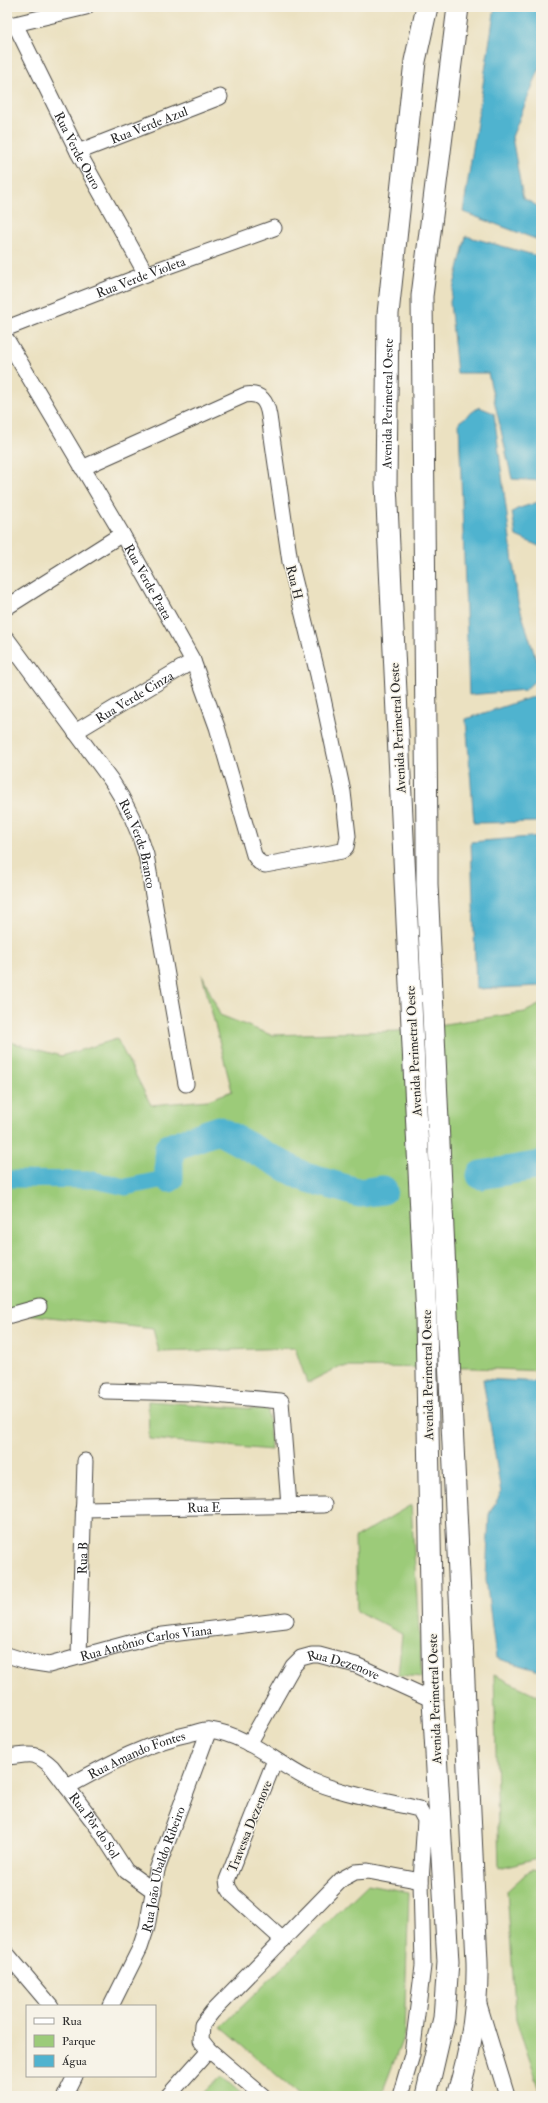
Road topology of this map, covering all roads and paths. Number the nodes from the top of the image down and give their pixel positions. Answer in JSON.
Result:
{"nodes":[{"id":1,"x":86,"y":7,"type":"edge"},
{"id":2,"x":427,"y":7,"type":"edge"},
{"id":3,"x":458,"y":7,"type":"edge"},
{"id":4,"x":11,"y":26,"type":"edge"},
{"id":5,"x":220,"y":97,"type":"dead end"},
{"id":6,"x":78,"y":152,"type":"junction"},
{"id":7,"x":274,"y":228,"type":"dead end"},
{"id":8,"x":146,"y":274,"type":"junction"},
{"id":9,"x":7,"y":328,"type":"edge"},
{"id":10,"x":7,"y":340,"type":"edge"},
{"id":11,"x":82,"y":468,"type":"junction"},
{"id":12,"x":122,"y":534,"type":"junction"},
{"id":13,"x":7,"y":607,"type":"edge"},
{"id":14,"x":7,"y":639,"type":"edge"},
{"id":15,"x":193,"y":661,"type":"junction"},
{"id":16,"x":76,"y":732,"type":"junction"},
{"id":17,"x":248,"y":841,"type":"joint"},
{"id":18,"x":186,"y":1084,"type":"dead end"},
{"id":19,"x":39,"y":1307,"type":"dead end"},
{"id":20,"x":7,"y":1316,"type":"edge"},
{"id":21,"x":105,"y":1391,"type":"dead end"},
{"id":22,"x":85,"y":1461,"type":"dead end"},
{"id":23,"x":324,"y":1505,"type":"dead end"},
{"id":24,"x":289,"y":1506,"type":"junction"},
{"id":25,"x":83,"y":1509,"type":"junction"},
{"id":26,"x":286,"y":1620,"type":"dead end"},
{"id":27,"x":7,"y":1655,"type":"edge"},
{"id":28,"x":79,"y":1656,"type":"junction"},
{"id":29,"x":433,"y":1700,"type":"junction"},
{"id":30,"x":209,"y":1730,"type":"junction"},
{"id":31,"x":249,"y":1744,"type":"junction"},
{"id":32,"x":7,"y":1757,"type":"edge"},
{"id":33,"x":275,"y":1760,"type":"junction"},
{"id":34,"x":67,"y":1787,"type":"junction"},
{"id":35,"x":420,"y":1881,"type":"junction"},
{"id":36,"x":154,"y":1891,"type":"junction"},
{"id":37,"x":283,"y":1940,"type":"junction"},
{"id":38,"x":7,"y":1954,"type":"edge"},
{"id":39,"x":478,"y":1999,"type":"junction"},
{"id":40,"x":50,"y":2005,"type":"edge"},
{"id":41,"x":112,"y":2005,"type":"edge"},
{"id":42,"x":209,"y":2050,"type":"junction"},
{"id":43,"x":74,"y":2077,"type":"edge"},
{"id":44,"x":65,"y":2096,"type":"edge"},
{"id":45,"x":168,"y":2096,"type":"edge"},
{"id":46,"x":263,"y":2096,"type":"edge"},
{"id":47,"x":400,"y":2096,"type":"edge"},
{"id":48,"x":426,"y":2096,"type":"edge"},
{"id":49,"x":457,"y":2096,"type":"edge"},
{"id":50,"x":507,"y":2096,"type":"edge"}],
"edges":[{"from":1,"to":4,"type":"street"},
{"from":2,"to":29,"type":"main road","name":"Avenida Perimetral Oeste"},
{"from":3,"to":39,"type":"main road","name":"Avenida Perimetral Oeste"},
{"from":4,"to":6,"type":"street","name":"Rua Verde Ouro"},
{"from":5,"to":6,"type":"street","name":"Rua Verde Azul"},
{"from":6,"to":8,"type":"street","name":"Rua Verde Ouro"},
{"from":7,"to":8,"type":"street","name":"Rua Verde Violeta"},
{"from":8,"to":9,"type":"street","name":"Rua Verde Violeta"},
{"from":10,"to":11,"type":"street","name":"Rua Verde Prata"},
{"from":11,"to":12,"type":"street","name":"Rua Verde Prata"},
{"from":11,"to":17,"type":"street","name":"Rua H"},
{"from":12,"to":13,"type":"street"},
{"from":12,"to":15,"type":"street","name":"Rua Verde Prata"},
{"from":14,"to":16,"type":"street","name":"Rua Verde Branco"},
{"from":15,"to":16,"type":"street","name":"Rua Verde Cinza"},
{"from":15,"to":17,"type":"street","name":"Rua Verde Prata"},
{"from":16,"to":18,"type":"street","name":"Rua Verde Branco"},
{"from":19,"to":20,"type":"street"},
{"from":21,"to":24,"type":"street"},
{"from":22,"to":25,"type":"street","name":"Rua B"},
{"from":23,"to":24,"type":"street","name":"Rua E"},
{"from":24,"to":25,"type":"street","name":"Rua E"},
{"from":25,"to":28,"type":"street","name":"Rua B"},
{"from":26,"to":28,"type":"street","name":"Rua Antônio Carlos Viana"},
{"from":27,"to":28,"type":"street","name":"Rua Antônio Carlos Viana"},
{"from":29,"to":31,"type":"street","name":"Rua Dezenove"},
{"from":29,"to":48,"type":"main road","name":"Avenida Perimetral Oeste"},
{"from":30,"to":31,"type":"street"},
{"from":30,"to":34,"type":"street","name":"Rua Amando Fontes"},
{"from":30,"to":36,"type":"street","name":"Rua João Ubaldo Ribeiro"},
{"from":31,"to":33,"type":"street"},
{"from":32,"to":34,"type":"street","name":"Rua Pôr do Sol"},
{"from":33,"to":35,"type":"street"},
{"from":33,"to":37,"type":"street","name":"Travessa Dezenove"},
{"from":34,"to":36,"type":"street","name":"Rua Pôr do Sol"},
{"from":35,"to":37,"type":"street"},
{"from":35,"to":47,"type":"street"},
{"from":36,"to":41,"type":"street","name":"Rua João Ubaldo Ribeiro"},
{"from":37,"to":42,"type":"street"},
{"from":38,"to":40,"type":"street"},
{"from":39,"to":49,"type":"main road","name":"Avenida Perimetral Oeste"},
{"from":39,"to":50,"type":"street"},
{"from":42,"to":45,"type":"street"},
{"from":42,"to":46,"type":"street"},
{"from":43,"to":44,"type":"street"}]}
